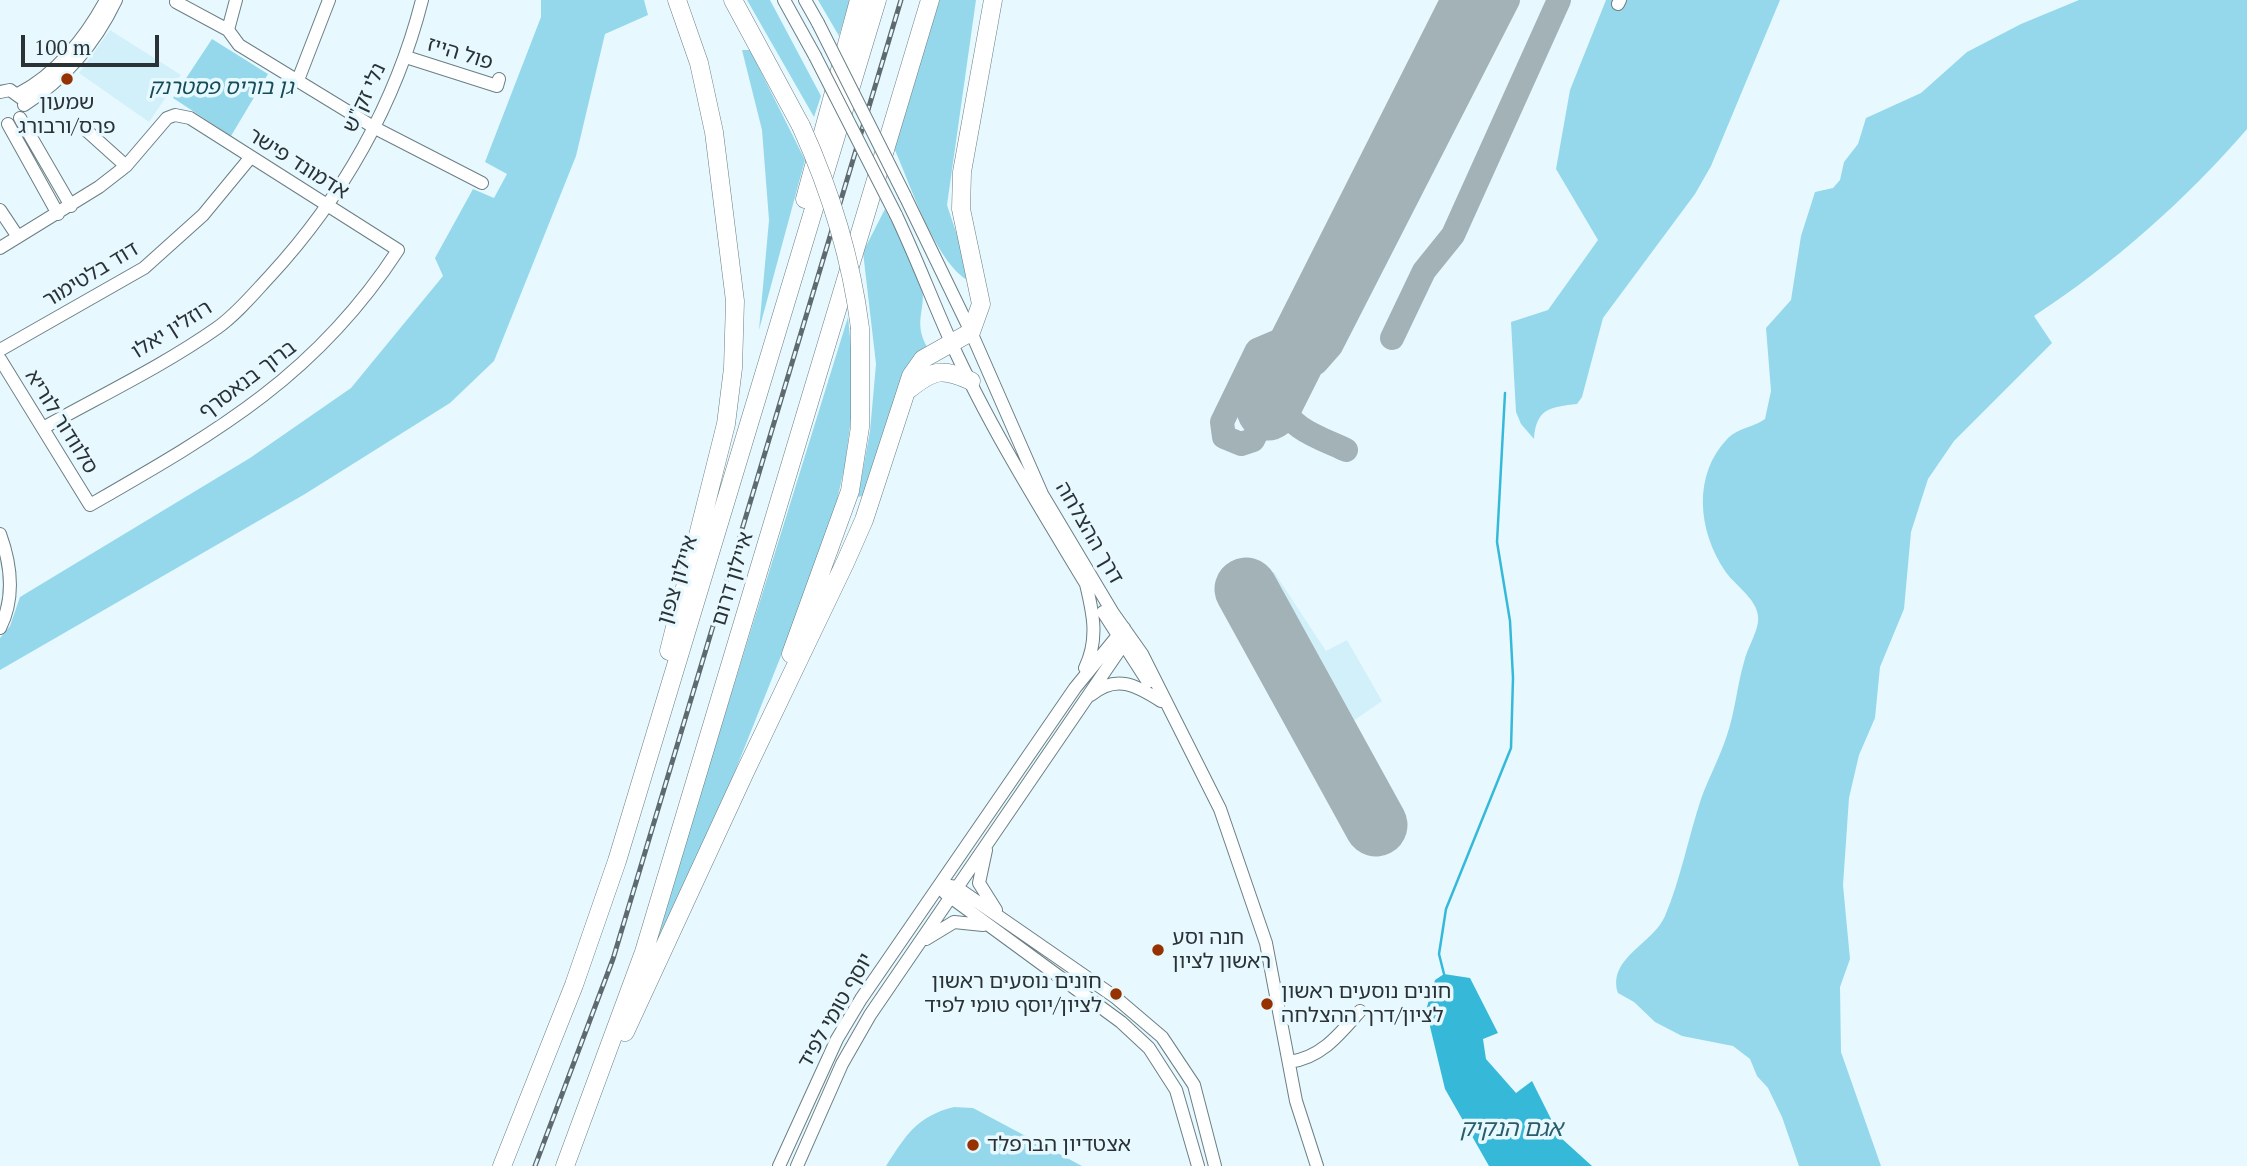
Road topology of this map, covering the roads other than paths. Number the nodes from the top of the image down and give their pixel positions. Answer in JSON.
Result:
{"nodes":[{"id":1,"x":106,"y":0,"type":"edge"},
{"id":2,"x":116,"y":0,"type":"edge"},
{"id":3,"x":236,"y":0,"type":"edge"},
{"id":4,"x":329,"y":0,"type":"edge"},
{"id":5,"x":422,"y":0,"type":"edge"},
{"id":6,"x":677,"y":0,"type":"edge"},
{"id":7,"x":733,"y":0,"type":"edge"},
{"id":8,"x":784,"y":0,"type":"edge"},
{"id":9,"x":805,"y":0,"type":"edge"},
{"id":10,"x":859,"y":0,"type":"edge"},
{"id":11,"x":877,"y":0,"type":"edge"},
{"id":12,"x":930,"y":0,"type":"edge"},
{"id":13,"x":993,"y":0,"type":"edge"},
{"id":14,"x":176,"y":2,"type":"dead end"},
{"id":15,"x":228,"y":30,"type":"junction"},
{"id":16,"x":405,"y":57,"type":"junction"},
{"id":17,"x":499,"y":79,"type":"dead end"},
{"id":18,"x":298,"y":80,"type":"junction"},
{"id":19,"x":0,"y":91,"type":"edge"},
{"id":20,"x":21,"y":99,"type":"junction"},
{"id":21,"x":9,"y":121,"type":"edge"},
{"id":22,"x":375,"y":128,"type":"junction"},
{"id":23,"x":86,"y":130,"type":"dead end"},
{"id":24,"x":250,"y":158,"type":"junction"},
{"id":25,"x":126,"y":166,"type":"junction"},
{"id":26,"x":482,"y":184,"type":"dead end"},
{"id":27,"x":327,"y":205,"type":"junction"},
{"id":28,"x":71,"y":206,"type":"junction"},
{"id":29,"x":0,"y":210,"type":"edge"},
{"id":30,"x":58,"y":214,"type":"junction"},
{"id":31,"x":18,"y":237,"type":"junction"},
{"id":32,"x":0,"y":248,"type":"edge"},
{"id":33,"x":398,"y":250,"type":"joint"},
{"id":34,"x":971,"y":332,"type":"junction"},
{"id":35,"x":951,"y":343,"type":"junction"},
{"id":36,"x":0,"y":350,"type":"edge"},
{"id":37,"x":0,"y":359,"type":"edge"},
{"id":38,"x":971,"y":381,"type":"junction"},
{"id":39,"x":761,"y":384,"type":"junction"},
{"id":40,"x":906,"y":393,"type":"junction"},
{"id":41,"x":43,"y":428,"type":"junction"},
{"id":42,"x":90,"y":505,"type":"joint"},
{"id":43,"x":0,"y":534,"type":"edge"},
{"id":44,"x":1086,"y":584,"type":"junction"},
{"id":45,"x":0,"y":628,"type":"edge"},
{"id":46,"x":1124,"y":636,"type":"junction"},
{"id":47,"x":1075,"y":688,"type":"junction"},
{"id":48,"x":1083,"y":701,"type":"junction"},
{"id":49,"x":1161,"y":701,"type":"junction"},
{"id":50,"x":1189,"y":746,"type":"junction"},
{"id":51,"x":745,"y":772,"type":"junction"},
{"id":52,"x":989,"y":838,"type":"junction"},
{"id":53,"x":617,"y":861,"type":"junction"},
{"id":54,"x":939,"y":884,"type":"junction"},
{"id":55,"x":956,"y":887,"type":"junction"},
{"id":56,"x":948,"y":898,"type":"junction"},
{"id":57,"x":1000,"y":916,"type":"junction"},
{"id":58,"x":987,"y":926,"type":"junction"},
{"id":59,"x":917,"y":945,"type":"junction"},
{"id":60,"x":1360,"y":1011,"type":"dead end"},
{"id":61,"x":1289,"y":1062,"type":"junction"},
{"id":62,"x":587,"y":1111,"type":"junction"},
{"id":63,"x":502,"y":1166,"type":"edge"},
{"id":64,"x":565,"y":1166,"type":"edge"},
{"id":65,"x":779,"y":1166,"type":"edge"},
{"id":66,"x":797,"y":1166,"type":"edge"},
{"id":67,"x":1198,"y":1166,"type":"edge"},
{"id":68,"x":1215,"y":1166,"type":"edge"},
{"id":69,"x":1317,"y":1166,"type":"edge"}],
"edges":[{"from":1,"to":20,"type":"street"},
{"from":2,"to":20,"type":"street"},
{"from":3,"to":15,"type":"street"},
{"from":4,"to":18,"type":"street"},
{"from":5,"to":16,"type":"street","name":"נלי זק\"ש"},
{"from":6,"to":53,"type":"highway"},
{"from":7,"to":51,"type":"highway","bridge":true},
{"from":8,"to":35,"type":"street","name":"דרך ההצלחה","bridge":true},
{"from":9,"to":34,"type":"street","name":"דרך ההצלחה","bridge":true},
{"from":10,"to":39,"type":"highway"},
{"from":11,"to":39,"type":"highway","name":"איילון צפון"},
{"from":12,"to":62,"type":"highway","name":"איילון דרום"},
{"from":13,"to":34,"type":"highway"},
{"from":14,"to":15,"type":"street"},
{"from":15,"to":18,"type":"street"},
{"from":16,"to":17,"type":"street","name":"פול הייז"},
{"from":16,"to":22,"type":"street","name":"נלי זק\"ש"},
{"from":18,"to":22,"type":"street"},
{"from":19,"to":20,"type":"street"},
{"from":20,"to":21,"type":"street"},
{"from":21,"to":28,"type":"street"},
{"from":21,"to":30,"type":"street"},
{"from":22,"to":26,"type":"street"},
{"from":22,"to":27,"type":"street","name":"נלי זק\"ש"},
{"from":23,"to":25,"type":"street"},
{"from":24,"to":25,"type":"street","name":"אדמונד פישר"},
{"from":24,"to":27,"type":"street","name":"אדמונד פישר"},
{"from":24,"to":36,"type":"street","name":"דוד בלטימור"},
{"from":25,"to":28,"type":"street"},
{"from":27,"to":33,"type":"street","name":"אדמונד פישר"},
{"from":27,"to":41,"type":"street","name":"רוזלין יאלו"},
{"from":28,"to":30,"type":"street"},
{"from":29,"to":31,"type":"street"},
{"from":30,"to":31,"type":"street"},
{"from":31,"to":32,"type":"street"},
{"from":33,"to":42,"type":"street","name":"ברוך בנאסרף"},
{"from":34,"to":35,"type":"highway"},
{"from":34,"to":46,"type":"street","name":"דרך ההצלחה"},
{"from":35,"to":38,"type":"street","name":"דרך ההצלחה"},
{"from":35,"to":40,"type":"highway"},
{"from":37,"to":41,"type":"street","name":"סלוודור לוריא"},
{"from":38,"to":40,"type":"highway"},
{"from":38,"to":44,"type":"street","name":"דרך ההצלחה"},
{"from":39,"to":53,"type":"highway","name":"איילון צפון"},
{"from":40,"to":51,"type":"highway"},
{"from":41,"to":42,"type":"street","name":"סלוודור לוריא"},
{"from":43,"to":45,"type":"street"},
{"from":44,"to":46,"type":"street","name":"דרך ההצלחה"},
{"from":44,"to":47,"type":"street"},
{"from":46,"to":47,"type":"street"},
{"from":46,"to":48,"type":"street","name":"יוסף טומי לפיד"},
{"from":46,"to":49,"type":"street","name":"דרך ההצלחה"},
{"from":46,"to":50,"type":"street","name":"דרך ההצלחה"},
{"from":47,"to":54,"type":"street","name":"יוסף טומי לפיד"},
{"from":48,"to":49,"type":"street"},
{"from":48,"to":52,"type":"street","name":"יוסף טומי לפיד"},
{"from":49,"to":50,"type":"street","name":"דרך ההצלחה"},
{"from":50,"to":61,"type":"street","name":"דרך ההצלחה"},
{"from":51,"to":62,"type":"highway"},
{"from":52,"to":55,"type":"street","name":"יוסף טומי לפיד"},
{"from":52,"to":57,"type":"street"},
{"from":53,"to":63,"type":"highway","name":"איילון צפון"},
{"from":54,"to":55,"type":"street"},
{"from":54,"to":56,"type":"street"},
{"from":54,"to":65,"type":"street","name":"יוסף טומי לפיד"},
{"from":55,"to":56,"type":"street","name":"יוסף טומי לפיד"},
{"from":55,"to":57,"type":"street"},
{"from":56,"to":58,"type":"street"},
{"from":56,"to":59,"type":"street","name":"יוסף טומי לפיד"},
{"from":57,"to":68,"type":"street"},
{"from":58,"to":59,"type":"street"},
{"from":58,"to":67,"type":"street"},
{"from":59,"to":66,"type":"street","name":"יוסף טומי לפיד"},
{"from":60,"to":61,"type":"street"},
{"from":61,"to":69,"type":"street","name":"דרך ההצלחה"},
{"from":62,"to":64,"type":"highway","name":"איילון דרום"}]}
